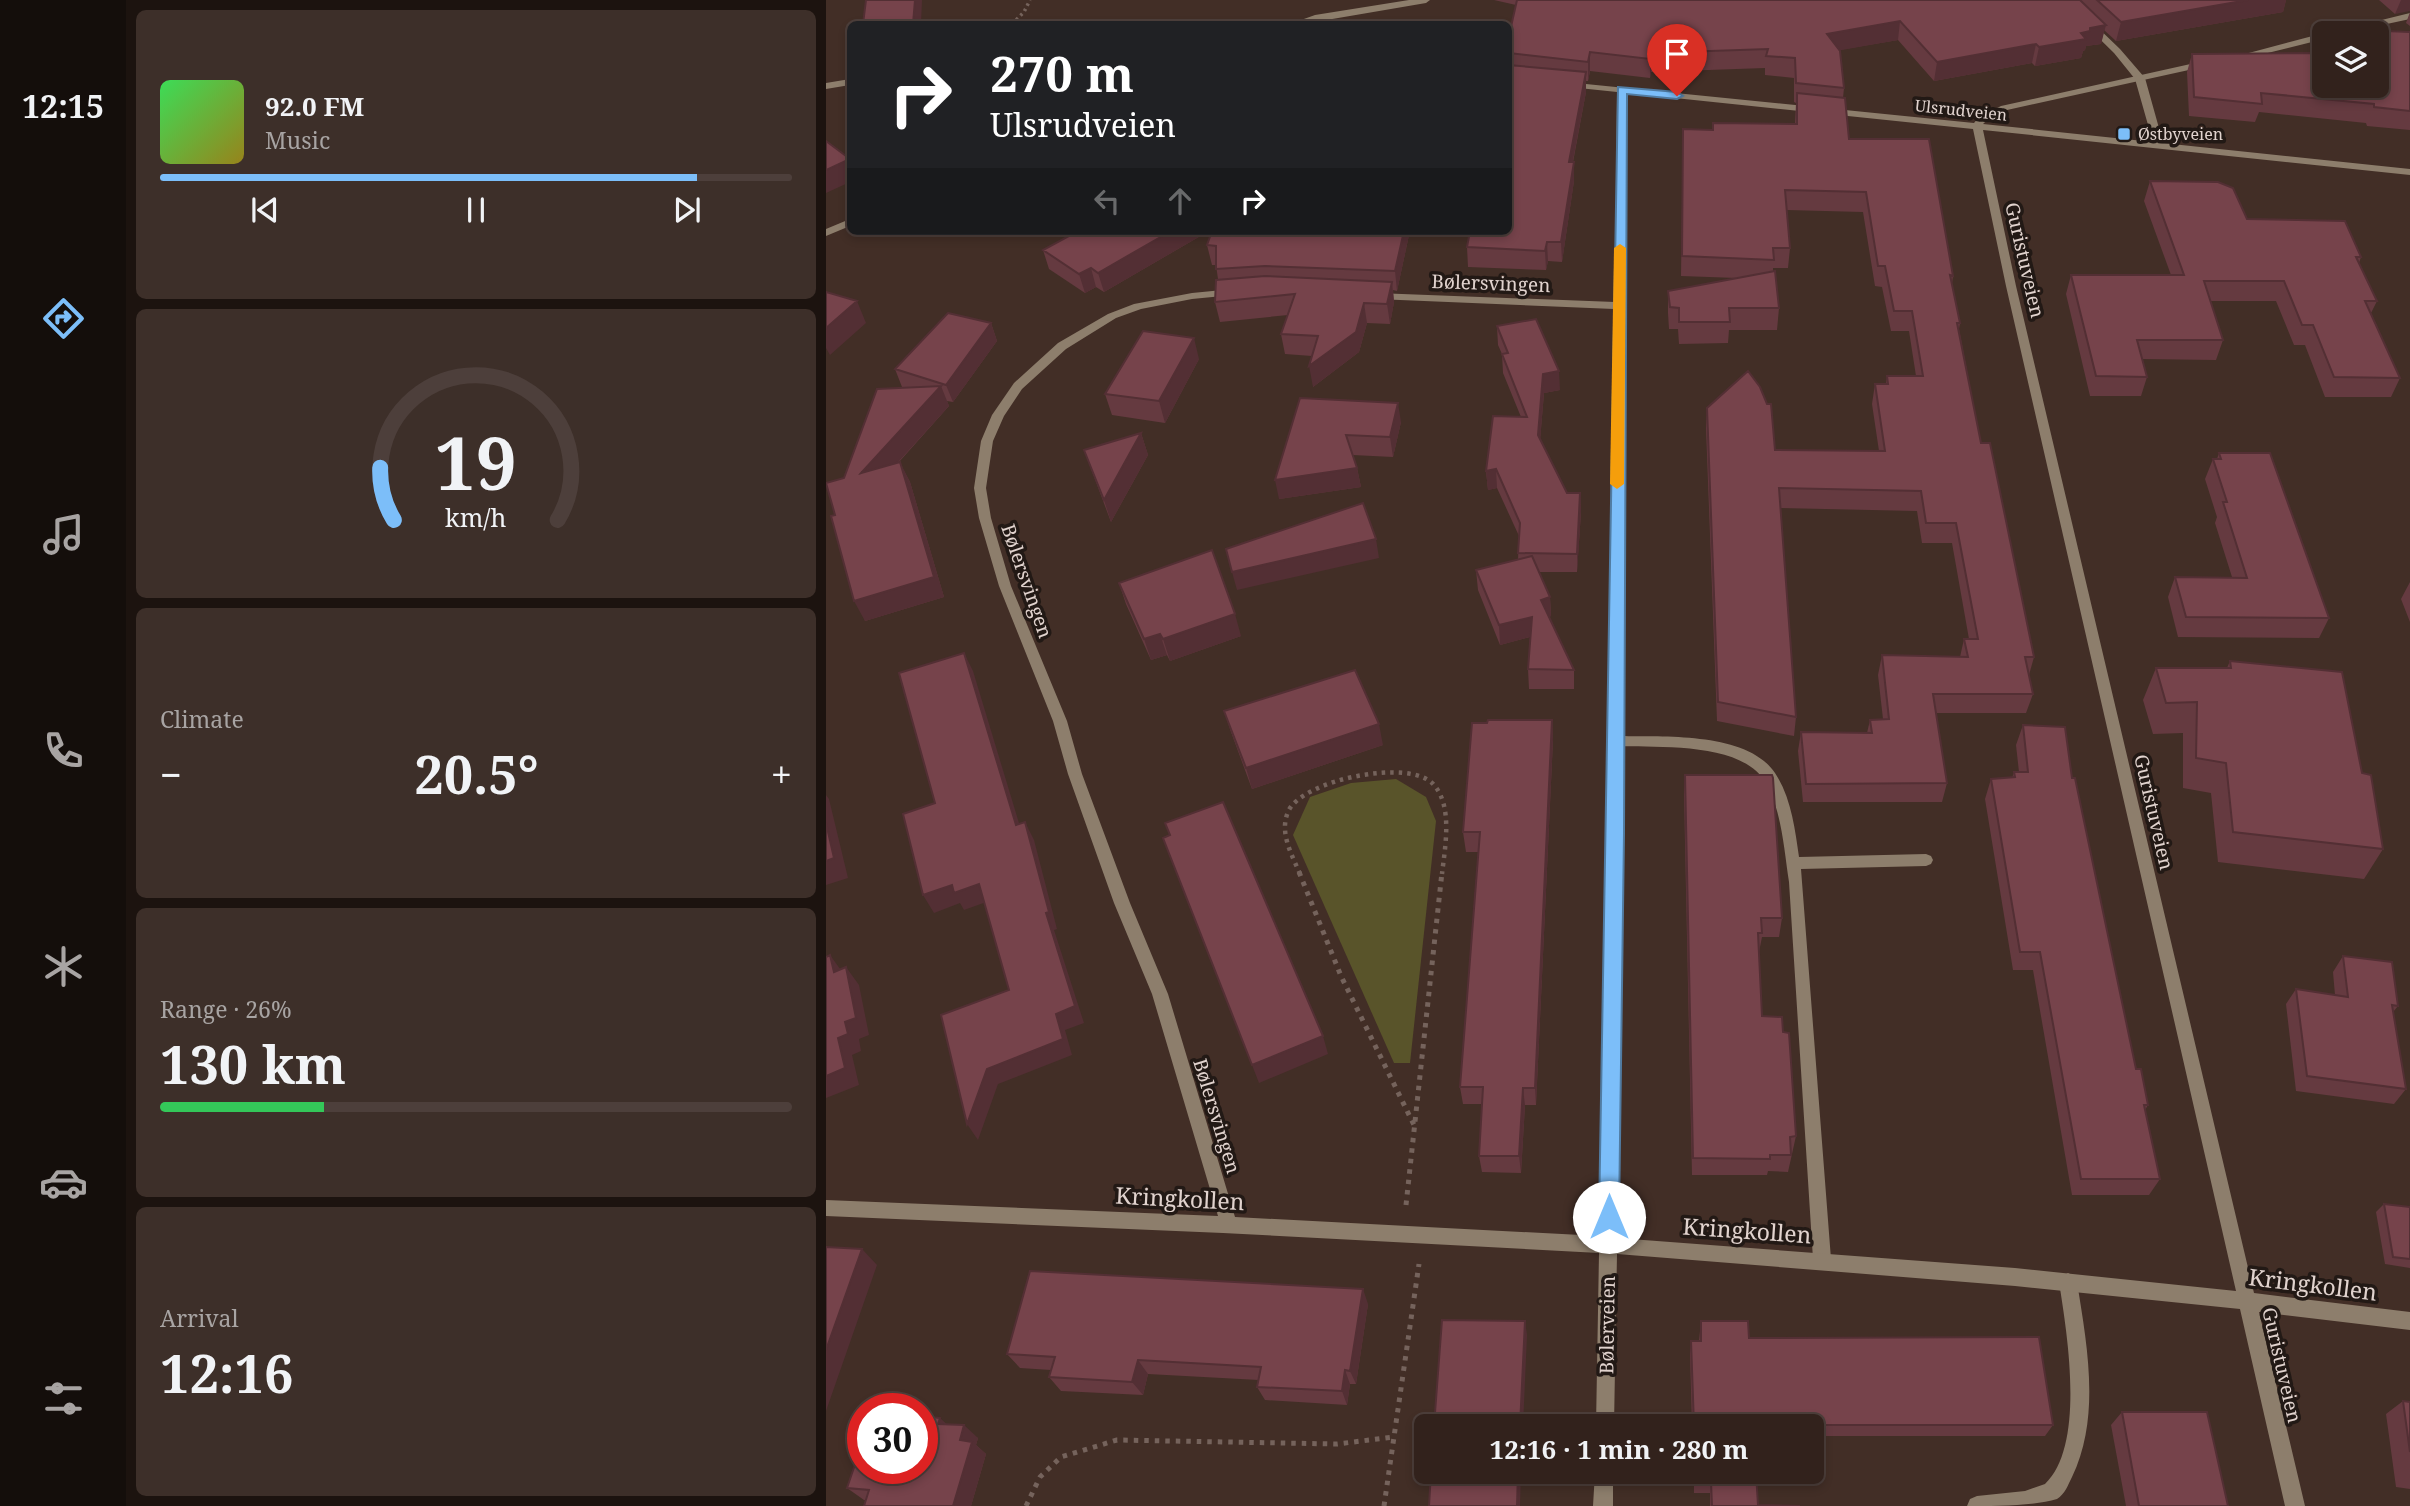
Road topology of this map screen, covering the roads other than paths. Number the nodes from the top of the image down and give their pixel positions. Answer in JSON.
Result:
{"nodes":[{"id":1,"x":1426,"y":0,"type":"edge"},
{"id":2,"x":2064,"y":0,"type":"edge"},
{"id":3,"x":2410,"y":16,"type":"edge"},
{"id":4,"x":1304,"y":21,"type":"edge"},
{"id":5,"x":2388,"y":21,"type":"edge"},
{"id":6,"x":2312,"y":39,"type":"edge"},
{"id":7,"x":2140,"y":78,"type":"junction"},
{"id":8,"x":847,"y":82,"type":"edge"},
{"id":9,"x":1561,"y":83,"type":"edge"},
{"id":10,"x":826,"y":86,"type":"edge"},
{"id":11,"x":1622,"y":90,"type":"junction"},
{"id":12,"x":1978,"y":127,"type":"junction"},
{"id":13,"x":2160,"y":146,"type":"junction"},
{"id":14,"x":2410,"y":172,"type":"edge"},
{"id":15,"x":847,"y":223,"type":"edge"},
{"id":16,"x":826,"y":233,"type":"edge"},
{"id":17,"x":1242,"y":291,"type":"edge"},
{"id":18,"x":1360,"y":296,"type":"edge"},
{"id":19,"x":1619,"y":306,"type":"junction"},
{"id":20,"x":1616,"y":741,"type":"junction"},
{"id":21,"x":1926,"y":860,"type":"dead end"},
{"id":22,"x":1793,"y":863,"type":"junction"},
{"id":23,"x":826,"y":1208,"type":"edge"},
{"id":24,"x":1229,"y":1225,"type":"junction"},
{"id":25,"x":1609,"y":1244,"type":"junction"},
{"id":26,"x":1822,"y":1259,"type":"junction"},
{"id":27,"x":2068,"y":1282,"type":"junction"},
{"id":28,"x":2247,"y":1299,"type":"junction"},
{"id":29,"x":2410,"y":1321,"type":"edge"},
{"id":30,"x":1605,"y":1414,"type":"edge"},
{"id":31,"x":1604,"y":1484,"type":"edge"},
{"id":32,"x":1603,"y":1506,"type":"edge"},
{"id":33,"x":1978,"y":1506,"type":"edge"},
{"id":34,"x":2295,"y":1506,"type":"edge"}],
"edges":[{"from":1,"to":4,"type":"street"},
{"from":2,"to":7,"type":"street"},
{"from":3,"to":5,"type":"street"},
{"from":6,"to":7,"type":"street"},
{"from":7,"to":12,"type":"street"},
{"from":7,"to":13,"type":"street"},
{"from":8,"to":10,"type":"street"},
{"from":9,"to":11,"type":"street","name":"Ulsrudveien"},
{"from":11,"to":12,"type":"street","name":"Ulsrudveien"},
{"from":11,"to":19,"type":"street","name":"Bølerveien"},
{"from":12,"to":13,"type":"street","name":"Ulsrudveien"},
{"from":12,"to":28,"type":"street","name":"Guristuveien"},
{"from":13,"to":14,"type":"street","name":"Ulsrudveien"},
{"from":15,"to":16,"type":"street"},
{"from":17,"to":24,"type":"street","name":"Bølersvingen"},
{"from":18,"to":19,"type":"street","name":"Bølersvingen"},
{"from":19,"to":20,"type":"street","name":"Bølerveien"},
{"from":20,"to":22,"type":"street"},
{"from":20,"to":25,"type":"street","name":"Bølerveien"},
{"from":21,"to":22,"type":"street"},
{"from":22,"to":26,"type":"street"},
{"from":23,"to":24,"type":"street","name":"Kringkollen"},
{"from":24,"to":25,"type":"street","name":"Kringkollen"},
{"from":25,"to":26,"type":"street","name":"Kringkollen"},
{"from":25,"to":30,"type":"street","name":"Bølerveien"},
{"from":26,"to":27,"type":"street","name":"Kringkollen"},
{"from":27,"to":28,"type":"street","name":"Kringkollen"},
{"from":27,"to":33,"type":"street"},
{"from":28,"to":29,"type":"street","name":"Kringkollen"},
{"from":28,"to":34,"type":"street","name":"Guristuveien"},
{"from":31,"to":32,"type":"street"}]}
